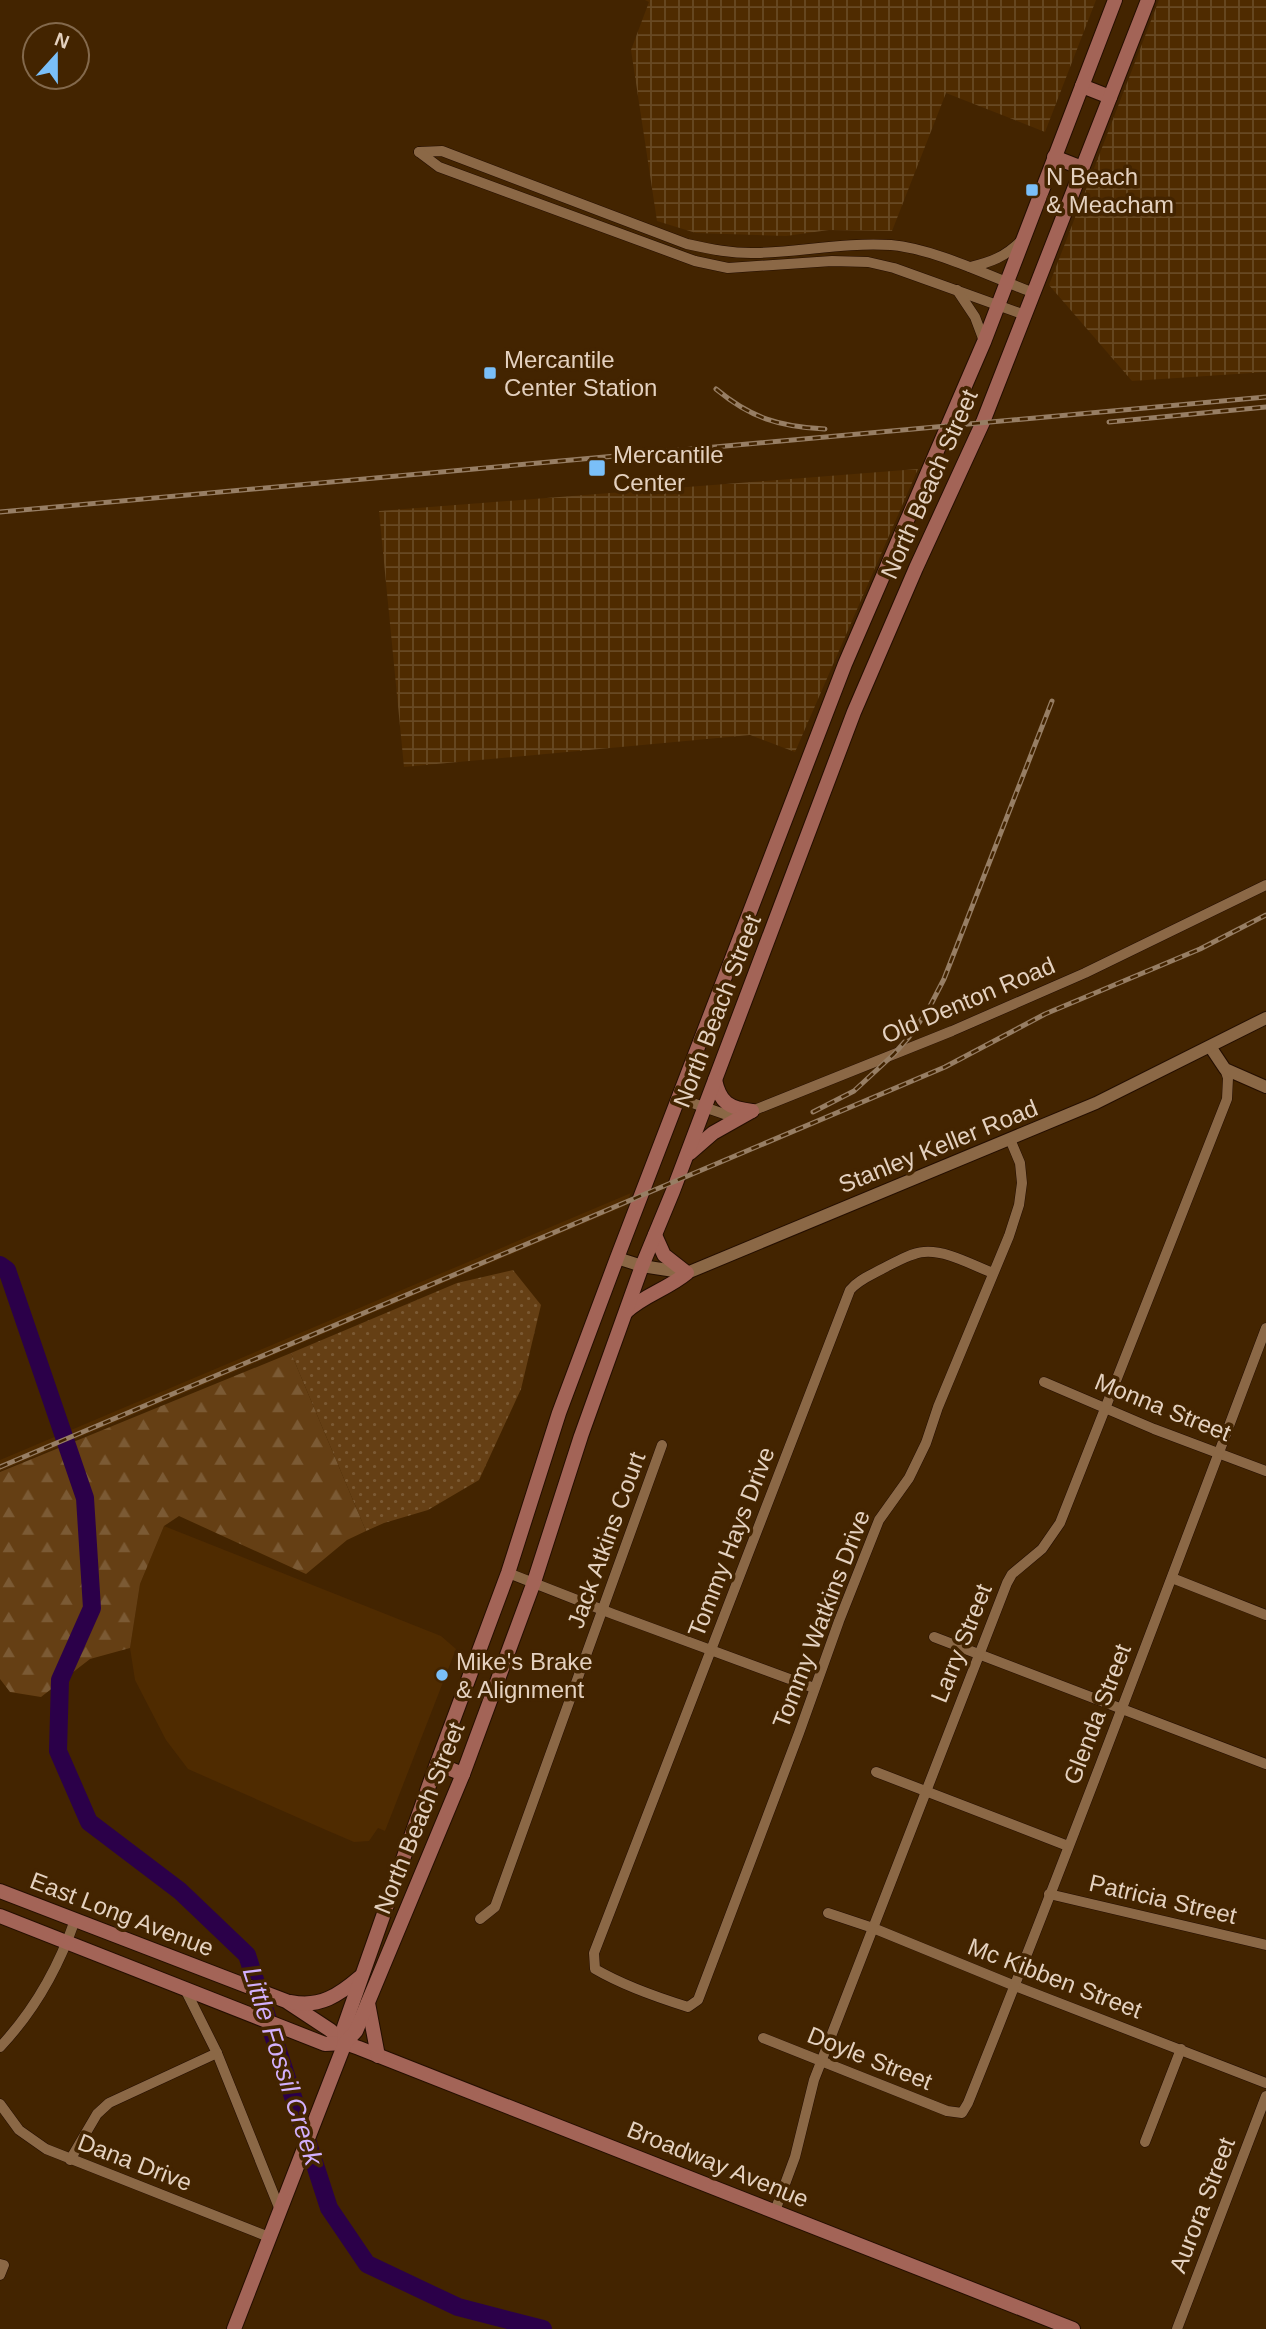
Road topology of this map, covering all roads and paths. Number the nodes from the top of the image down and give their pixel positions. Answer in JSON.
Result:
{"nodes":[{"id":1,"x":1115,"y":0,"type":"edge"},
{"id":2,"x":1148,"y":0,"type":"edge"},
{"id":3,"x":1082,"y":86,"type":"junction"},
{"id":4,"x":1110,"y":97,"type":"junction"},
{"id":5,"x":1054,"y":157,"type":"junction"},
{"id":6,"x":1082,"y":168,"type":"junction"},
{"id":7,"x":1024,"y":239,"type":"junction"},
{"id":8,"x":968,"y":268,"type":"junction"},
{"id":9,"x":1007,"y":283,"type":"junction"},
{"id":10,"x":957,"y":289,"type":"junction"},
{"id":11,"x":1034,"y":293,"type":"junction"},
{"id":12,"x":999,"y":304,"type":"junction"},
{"id":13,"x":1025,"y":315,"type":"junction"},
{"id":14,"x":984,"y":342,"type":"junction"},
{"id":15,"x":845,"y":664,"type":"junction"},
{"id":16,"x":870,"y":674,"type":"junction"},
{"id":17,"x":774,"y":848,"type":"junction"},
{"id":18,"x":799,"y":857,"type":"junction"},
{"id":19,"x":1266,"y":886,"type":"edge"},
{"id":20,"x":1266,"y":1018,"type":"edge"},
{"id":21,"x":1210,"y":1048,"type":"junction"},
{"id":22,"x":1225,"y":1069,"type":"junction"},
{"id":23,"x":715,"y":1080,"type":"junction"},
{"id":24,"x":1266,"y":1087,"type":"edge"},
{"id":25,"x":678,"y":1098,"type":"junction"},
{"id":26,"x":705,"y":1107,"type":"junction"},
{"id":27,"x":752,"y":1111,"type":"junction"},
{"id":28,"x":1010,"y":1139,"type":"junction"},
{"id":29,"x":686,"y":1156,"type":"junction"},
{"id":30,"x":655,"y":1235,"type":"junction"},
{"id":31,"x":617,"y":1258,"type":"junction"},
{"id":32,"x":642,"y":1266,"type":"junction"},
{"id":33,"x":687,"y":1273,"type":"junction"},
{"id":34,"x":993,"y":1273,"type":"junction"},
{"id":35,"x":625,"y":1313,"type":"junction"},
{"id":36,"x":1266,"y":1328,"type":"edge"},
{"id":37,"x":1044,"y":1382,"type":"dead end"},
{"id":38,"x":1106,"y":1409,"type":"junction"},
{"id":39,"x":662,"y":1446,"type":"dead end"},
{"id":40,"x":1219,"y":1452,"type":"junction"},
{"id":41,"x":1266,"y":1471,"type":"edge"},
{"id":42,"x":508,"y":1573,"type":"junction"},
{"id":43,"x":1172,"y":1578,"type":"junction"},
{"id":44,"x":534,"y":1583,"type":"junction"},
{"id":45,"x":603,"y":1610,"type":"junction"},
{"id":46,"x":1266,"y":1615,"type":"edge"},
{"id":47,"x":934,"y":1637,"type":"dead end"},
{"id":48,"x":712,"y":1652,"type":"junction"},
{"id":49,"x":978,"y":1654,"type":"junction"},
{"id":50,"x":814,"y":1688,"type":"junction"},
{"id":51,"x":1121,"y":1708,"type":"junction"},
{"id":52,"x":437,"y":1764,"type":"junction"},
{"id":53,"x":1266,"y":1764,"type":"edge"},
{"id":54,"x":876,"y":1772,"type":"dead end"},
{"id":55,"x":463,"y":1774,"type":"junction"},
{"id":56,"x":925,"y":1791,"type":"junction"},
{"id":57,"x":1069,"y":1846,"type":"junction"},
{"id":58,"x":0,"y":1891,"type":"edge"},
{"id":59,"x":1049,"y":1894,"type":"junction"},
{"id":60,"x":828,"y":1913,"type":"dead end"},
{"id":61,"x":0,"y":1916,"type":"edge"},
{"id":62,"x":480,"y":1919,"type":"dead end"},
{"id":63,"x":75,"y":1920,"type":"junction"},
{"id":64,"x":873,"y":1928,"type":"junction"},
{"id":65,"x":68,"y":1941,"type":"junction"},
{"id":66,"x":1266,"y":1945,"type":"edge"},
{"id":67,"x":594,"y":1953,"type":"joint"},
{"id":68,"x":363,"y":1975,"type":"junction"},
{"id":69,"x":1015,"y":1986,"type":"junction"},
{"id":70,"x":185,"y":1989,"type":"junction"},
{"id":71,"x":286,"y":2001,"type":"junction"},
{"id":72,"x":368,"y":2003,"type":"junction"},
{"id":73,"x":763,"y":2038,"type":"dead end"},
{"id":74,"x":345,"y":2043,"type":"junction"},
{"id":75,"x":0,"y":2047,"type":"edge"},
{"id":76,"x":1181,"y":2049,"type":"junction"},
{"id":77,"x":217,"y":2053,"type":"junction"},
{"id":78,"x":378,"y":2056,"type":"junction"},
{"id":79,"x":821,"y":2061,"type":"junction"},
{"id":80,"x":1266,"y":2083,"type":"edge"},
{"id":81,"x":1266,"y":2096,"type":"edge"},
{"id":82,"x":0,"y":2104,"type":"edge"},
{"id":83,"x":962,"y":2113,"type":"joint"},
{"id":84,"x":1145,"y":2142,"type":"dead end"},
{"id":85,"x":70,"y":2160,"type":"junction"},
{"id":86,"x":280,"y":2210,"type":"junction"},
{"id":87,"x":775,"y":2211,"type":"junction"},
{"id":88,"x":269,"y":2237,"type":"junction"},
{"id":89,"x":0,"y":2264,"type":"edge"},
{"id":90,"x":0,"y":2275,"type":"edge"},
{"id":91,"x":234,"y":2329,"type":"edge"},
{"id":92,"x":1073,"y":2329,"type":"edge"},
{"id":93,"x":1177,"y":2329,"type":"edge"}],
"edges":[{"from":1,"to":3,"type":"main road","name":"North Beach Street"},
{"from":2,"to":4,"type":"main road","name":"North Beach Street"},
{"from":3,"to":4,"type":"main road"},
{"from":3,"to":5,"type":"main road","name":"North Beach Street"},
{"from":4,"to":6,"type":"main road","name":"North Beach Street"},
{"from":5,"to":6,"type":"main road"},
{"from":5,"to":7,"type":"main road","name":"North Beach Street"},
{"from":6,"to":11,"type":"main road","name":"North Beach Street"},
{"from":7,"to":8,"type":"street"},
{"from":7,"to":9,"type":"main road","name":"North Beach Street"},
{"from":8,"to":9,"type":"street"},
{"from":8,"to":10,"type":"street"},
{"from":9,"to":11,"type":"street"},
{"from":9,"to":12,"type":"main road","name":"North Beach Street"},
{"from":10,"to":12,"type":"street"},
{"from":10,"to":14,"type":"street"},
{"from":11,"to":13,"type":"main road","name":"North Beach Street"},
{"from":12,"to":13,"type":"street"},
{"from":12,"to":14,"type":"main road","name":"North Beach Street"},
{"from":13,"to":16,"type":"main road","name":"North Beach Street"},
{"from":14,"to":15,"type":"main road","name":"North Beach Street"},
{"from":15,"to":16,"type":"main road"},
{"from":15,"to":17,"type":"main road","name":"North Beach Street"},
{"from":16,"to":18,"type":"main road","name":"North Beach Street"},
{"from":17,"to":18,"type":"main road"},
{"from":17,"to":25,"type":"main road","name":"North Beach Street"},
{"from":18,"to":23,"type":"main road","name":"North Beach Street"},
{"from":19,"to":27,"type":"street","name":"Old Denton Road"},
{"from":20,"to":21,"type":"street","name":"Stanley Keller Road"},
{"from":21,"to":22,"type":"street"},
{"from":21,"to":28,"type":"street","name":"Stanley Keller Road"},
{"from":22,"to":24,"type":"street"},
{"from":22,"to":38,"type":"street","name":"Larry Street"},
{"from":23,"to":26,"type":"main road","name":"North Beach Street"},
{"from":23,"to":27,"type":"main road"},
{"from":25,"to":26,"type":"street","name":"Old Denton Road"},
{"from":25,"to":31,"type":"main road","name":"North Beach Street"},
{"from":26,"to":27,"type":"street","name":"Old Denton Road"},
{"from":26,"to":29,"type":"main road","name":"North Beach Street"},
{"from":27,"to":29,"type":"main road"},
{"from":28,"to":33,"type":"street","name":"Stanley Keller Road"},
{"from":28,"to":34,"type":"street","name":"Tommy Watkins Drive"},
{"from":29,"to":30,"type":"main road","name":"North Beach Street"},
{"from":30,"to":32,"type":"main road","name":"North Beach Street"},
{"from":30,"to":33,"type":"main road"},
{"from":31,"to":32,"type":"street"},
{"from":31,"to":42,"type":"main road","name":"North Beach Street"},
{"from":32,"to":33,"type":"street"},
{"from":32,"to":35,"type":"main road","name":"North Beach Street"},
{"from":33,"to":35,"type":"main road"},
{"from":34,"to":48,"type":"street","name":"Tommy Hays Drive"},
{"from":34,"to":50,"type":"street","name":"Tommy Watkins Drive"},
{"from":35,"to":44,"type":"main road","name":"North Beach Street"},
{"from":36,"to":40,"type":"street","name":"Glenda Street"},
{"from":37,"to":38,"type":"street","name":"Monna Street"},
{"from":38,"to":40,"type":"street","name":"Monna Street"},
{"from":38,"to":49,"type":"street","name":"Larry Street"},
{"from":39,"to":45,"type":"street","name":"Jack Atkins Court"},
{"from":40,"to":41,"type":"street","name":"Monna Street"},
{"from":40,"to":43,"type":"street","name":"Glenda Street"},
{"from":42,"to":44,"type":"street"},
{"from":42,"to":52,"type":"main road","name":"North Beach Street"},
{"from":43,"to":46,"type":"street"},
{"from":43,"to":51,"type":"street","name":"Glenda Street"},
{"from":44,"to":45,"type":"street"},
{"from":44,"to":55,"type":"main road","name":"North Beach Street"},
{"from":45,"to":48,"type":"street"},
{"from":45,"to":62,"type":"street","name":"Jack Atkins Court"},
{"from":47,"to":49,"type":"street"},
{"from":48,"to":50,"type":"street"},
{"from":48,"to":67,"type":"street","name":"Tommy Hays Drive"},
{"from":49,"to":51,"type":"street"},
{"from":49,"to":56,"type":"street","name":"Larry Street"},
{"from":50,"to":67,"type":"street","name":"Tommy Watkins Drive"},
{"from":51,"to":53,"type":"street"},
{"from":51,"to":57,"type":"street","name":"Glenda Street"},
{"from":52,"to":55,"type":"main road"},
{"from":52,"to":68,"type":"main road","name":"North Beach Street"},
{"from":54,"to":56,"type":"street","name":"Patricia Street"},
{"from":55,"to":72,"type":"main road","name":"North Beach Street"},
{"from":56,"to":57,"type":"street","name":"Patricia Street"},
{"from":56,"to":64,"type":"street","name":"Larry Street"},
{"from":57,"to":59,"type":"street","name":"Glenda Street"},
{"from":58,"to":63,"type":"main road","name":"East Long Avenue"},
{"from":59,"to":66,"type":"street","name":"Patricia Street"},
{"from":59,"to":69,"type":"street","name":"Glenda Street"},
{"from":60,"to":64,"type":"street","name":"Mc Kibben Street"},
{"from":61,"to":65,"type":"main road","name":"East Long Avenue"},
{"from":63,"to":65,"type":"street"},
{"from":63,"to":71,"type":"main road","name":"East Long Avenue"},
{"from":64,"to":69,"type":"street","name":"Mc Kibben Street"},
{"from":64,"to":79,"type":"street","name":"Larry Street"},
{"from":65,"to":70,"type":"main road","name":"East Long Avenue"},
{"from":65,"to":75,"type":"street"},
{"from":68,"to":71,"type":"main road"},
{"from":68,"to":74,"type":"main road","name":"North Beach Street"},
{"from":69,"to":76,"type":"street","name":"Mc Kibben Street"},
{"from":69,"to":83,"type":"street","name":"Glenda Street"},
{"from":70,"to":74,"type":"main road","name":"East Long Avenue"},
{"from":70,"to":77,"type":"street"},
{"from":71,"to":74,"type":"main road","name":"East Long Avenue"},
{"from":72,"to":74,"type":"main road","name":"North Beach Street"},
{"from":72,"to":78,"type":"main road"},
{"from":73,"to":79,"type":"street","name":"Doyle Street"},
{"from":74,"to":78,"type":"main road","name":"Broadway Avenue"},
{"from":74,"to":86,"type":"main road","name":"North Beach Street"},
{"from":76,"to":80,"type":"street","name":"Mc Kibben Street"},
{"from":76,"to":84,"type":"street"},
{"from":77,"to":85,"type":"street"},
{"from":77,"to":86,"type":"street"},
{"from":78,"to":87,"type":"main road","name":"Broadway Avenue"},
{"from":79,"to":83,"type":"street","name":"Doyle Street"},
{"from":79,"to":87,"type":"street","name":"Larry Street"},
{"from":81,"to":93,"type":"street","name":"Aurora Street"},
{"from":82,"to":85,"type":"street","name":"Dana Drive"},
{"from":85,"to":88,"type":"street","name":"Dana Drive"},
{"from":86,"to":88,"type":"main road","name":"North Beach Street"},
{"from":87,"to":92,"type":"main road","name":"Broadway Avenue"},
{"from":88,"to":91,"type":"main road","name":"North Beach Street"},
{"from":89,"to":90,"type":"street"}]}
